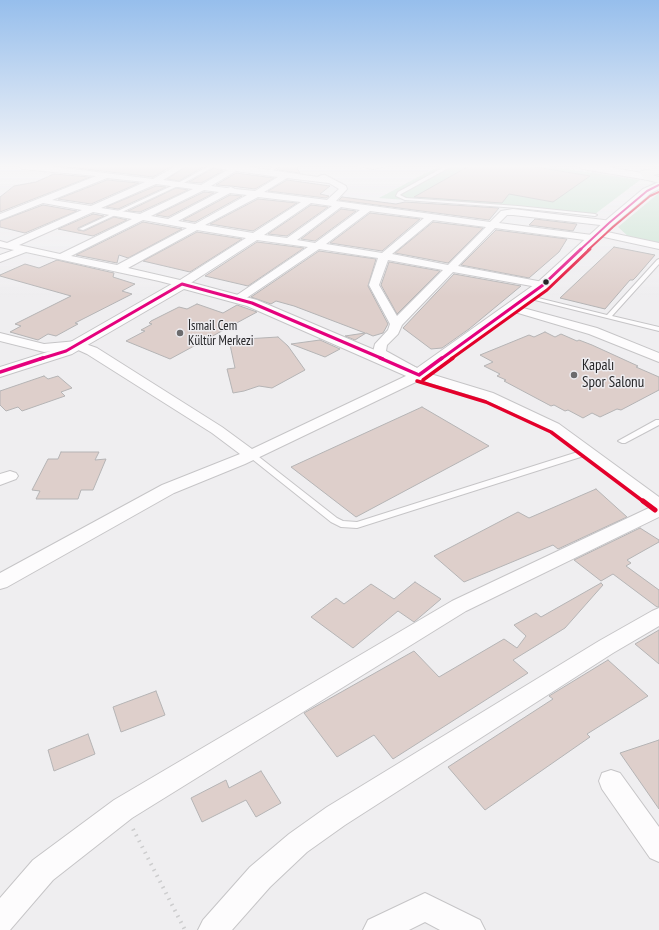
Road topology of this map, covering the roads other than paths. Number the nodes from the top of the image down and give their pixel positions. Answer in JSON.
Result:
{"nodes":[{"id":1,"x":21,"y":209,"type":"edge"},
{"id":2,"x":90,"y":209,"type":"edge"},
{"id":3,"x":93,"y":209,"type":"edge"},
{"id":4,"x":126,"y":209,"type":"edge"},
{"id":5,"x":159,"y":209,"type":"edge"},
{"id":6,"x":193,"y":209,"type":"edge"},
{"id":7,"x":228,"y":209,"type":"edge"},
{"id":8,"x":295,"y":209,"type":"edge"},
{"id":9,"x":333,"y":209,"type":"edge"},
{"id":10,"x":366,"y":209,"type":"edge"},
{"id":11,"x":378,"y":209,"type":"edge"},
{"id":12,"x":526,"y":209,"type":"edge"},
{"id":13,"x":623,"y":209,"type":"edge"},
{"id":14,"x":116,"y":214,"type":"junction"},
{"id":15,"x":595,"y":215,"type":"dead end"},
{"id":16,"x":0,"y":217,"type":"edge"},
{"id":17,"x":430,"y":217,"type":"junction"},
{"id":18,"x":142,"y":218,"type":"junction"},
{"id":19,"x":169,"y":222,"type":"junction"},
{"id":20,"x":609,"y":223,"type":"junction"},
{"id":21,"x":491,"y":224,"type":"junction"},
{"id":22,"x":197,"y":227,"type":"junction"},
{"id":23,"x":80,"y":230,"type":"dead end"},
{"id":24,"x":252,"y":236,"type":"junction"},
{"id":25,"x":595,"y":236,"type":"junction"},
{"id":26,"x":288,"y":242,"type":"junction"},
{"id":27,"x":4,"y":245,"type":"edge"},
{"id":28,"x":317,"y":246,"type":"junction"},
{"id":29,"x":659,"y":246,"type":"edge"},
{"id":30,"x":26,"y":249,"type":"junction"},
{"id":31,"x":61,"y":256,"type":"junction"},
{"id":32,"x":384,"y":256,"type":"junction"},
{"id":33,"x":0,"y":259,"type":"edge"},
{"id":34,"x":659,"y":261,"type":"edge"},
{"id":35,"x":118,"y":269,"type":"junction"},
{"id":36,"x":450,"y":269,"type":"junction"},
{"id":37,"x":182,"y":284,"type":"junction"},
{"id":38,"x":543,"y":285,"type":"junction"},
{"id":39,"x":526,"y":297,"type":"junction"},
{"id":40,"x":238,"y":300,"type":"junction"},
{"id":41,"x":512,"y":308,"type":"junction"},
{"id":42,"x":608,"y":317,"type":"junction"},
{"id":43,"x":396,"y":324,"type":"junction"},
{"id":44,"x":659,"y":329,"type":"edge"},
{"id":45,"x":0,"y":337,"type":"edge"},
{"id":46,"x":77,"y":345,"type":"junction"},
{"id":47,"x":44,"y":348,"type":"junction"},
{"id":48,"x":659,"y":358,"type":"edge"},
{"id":49,"x":0,"y":362,"type":"edge"},
{"id":50,"x":0,"y":372,"type":"edge"},
{"id":51,"x":419,"y":374,"type":"junction"},
{"id":52,"x":659,"y":422,"type":"edge"},
{"id":53,"x":622,"y":441,"type":"dead end"},
{"id":54,"x":587,"y":452,"type":"junction"},
{"id":55,"x":251,"y":455,"type":"junction"},
{"id":56,"x":659,"y":505,"type":"edge"},
{"id":57,"x":659,"y":510,"type":"edge"},
{"id":58,"x":0,"y":582,"type":"edge"},
{"id":59,"x":659,"y":616,"type":"edge"},
{"id":60,"x":611,"y":781,"type":"dead end"},
{"id":61,"x":659,"y":849,"type":"edge"},
{"id":62,"x":0,"y":920,"type":"edge"},
{"id":63,"x":213,"y":930,"type":"edge"},
{"id":64,"x":378,"y":930,"type":"edge"},
{"id":65,"x":470,"y":930,"type":"edge"}],
"edges":[{"from":1,"to":16,"type":"street"},
{"from":2,"to":27,"type":"street"},
{"from":3,"to":14,"type":"street"},
{"from":4,"to":14,"type":"lane"},
{"from":5,"to":18,"type":"street"},
{"from":6,"to":19,"type":"street"},
{"from":7,"to":22,"type":"street"},
{"from":8,"to":24,"type":"street"},
{"from":9,"to":26,"type":"street"},
{"from":10,"to":28,"type":"street"},
{"from":11,"to":17,"type":"street"},
{"from":12,"to":15,"type":"lane"},
{"from":13,"to":20,"type":"street"},
{"from":14,"to":18,"type":"street"},
{"from":14,"to":23,"type":"lane"},
{"from":17,"to":21,"type":"street"},
{"from":17,"to":32,"type":"street"},
{"from":18,"to":19,"type":"street"},
{"from":18,"to":31,"type":"street"},
{"from":19,"to":22,"type":"street"},
{"from":20,"to":21,"type":"street"},
{"from":20,"to":25,"type":"street"},
{"from":21,"to":25,"type":"street"},
{"from":21,"to":36,"type":"street"},
{"from":22,"to":24,"type":"street"},
{"from":22,"to":35,"type":"street"},
{"from":24,"to":26,"type":"street"},
{"from":24,"to":37,"type":"street"},
{"from":25,"to":29,"type":"street"},
{"from":25,"to":38,"type":"street"},
{"from":26,"to":28,"type":"street"},
{"from":27,"to":30,"type":"street"},
{"from":28,"to":32,"type":"street"},
{"from":28,"to":40,"type":"street"},
{"from":30,"to":31,"type":"street"},
{"from":30,"to":33,"type":"street"},
{"from":31,"to":35,"type":"street"},
{"from":32,"to":36,"type":"street"},
{"from":32,"to":43,"type":"street"},
{"from":34,"to":42,"type":"lane"},
{"from":35,"to":37,"type":"street"},
{"from":36,"to":38,"type":"street"},
{"from":36,"to":43,"type":"street"},
{"from":37,"to":40,"type":"street"},
{"from":37,"to":46,"type":"street"},
{"from":37,"to":47,"type":"street"},
{"from":38,"to":39,"type":"street"},
{"from":39,"to":41,"type":"street"},
{"from":39,"to":42,"type":"lane"},
{"from":40,"to":51,"type":"street"},
{"from":41,"to":48,"type":"street"},
{"from":41,"to":51,"type":"street"},
{"from":42,"to":44,"type":"lane"},
{"from":43,"to":51,"type":"street"},
{"from":45,"to":47,"type":"street"},
{"from":46,"to":47,"type":"street"},
{"from":46,"to":50,"type":"street"},
{"from":46,"to":55,"type":"street"},
{"from":47,"to":49,"type":"street"},
{"from":51,"to":54,"type":"street"},
{"from":51,"to":55,"type":"street"},
{"from":52,"to":53,"type":"lane"},
{"from":54,"to":55,"type":"lane"},
{"from":54,"to":56,"type":"street"},
{"from":55,"to":58,"type":"street"},
{"from":57,"to":62,"type":"street"},
{"from":59,"to":63,"type":"street"},
{"from":60,"to":61,"type":"street"},
{"from":64,"to":65,"type":"street"}]}
